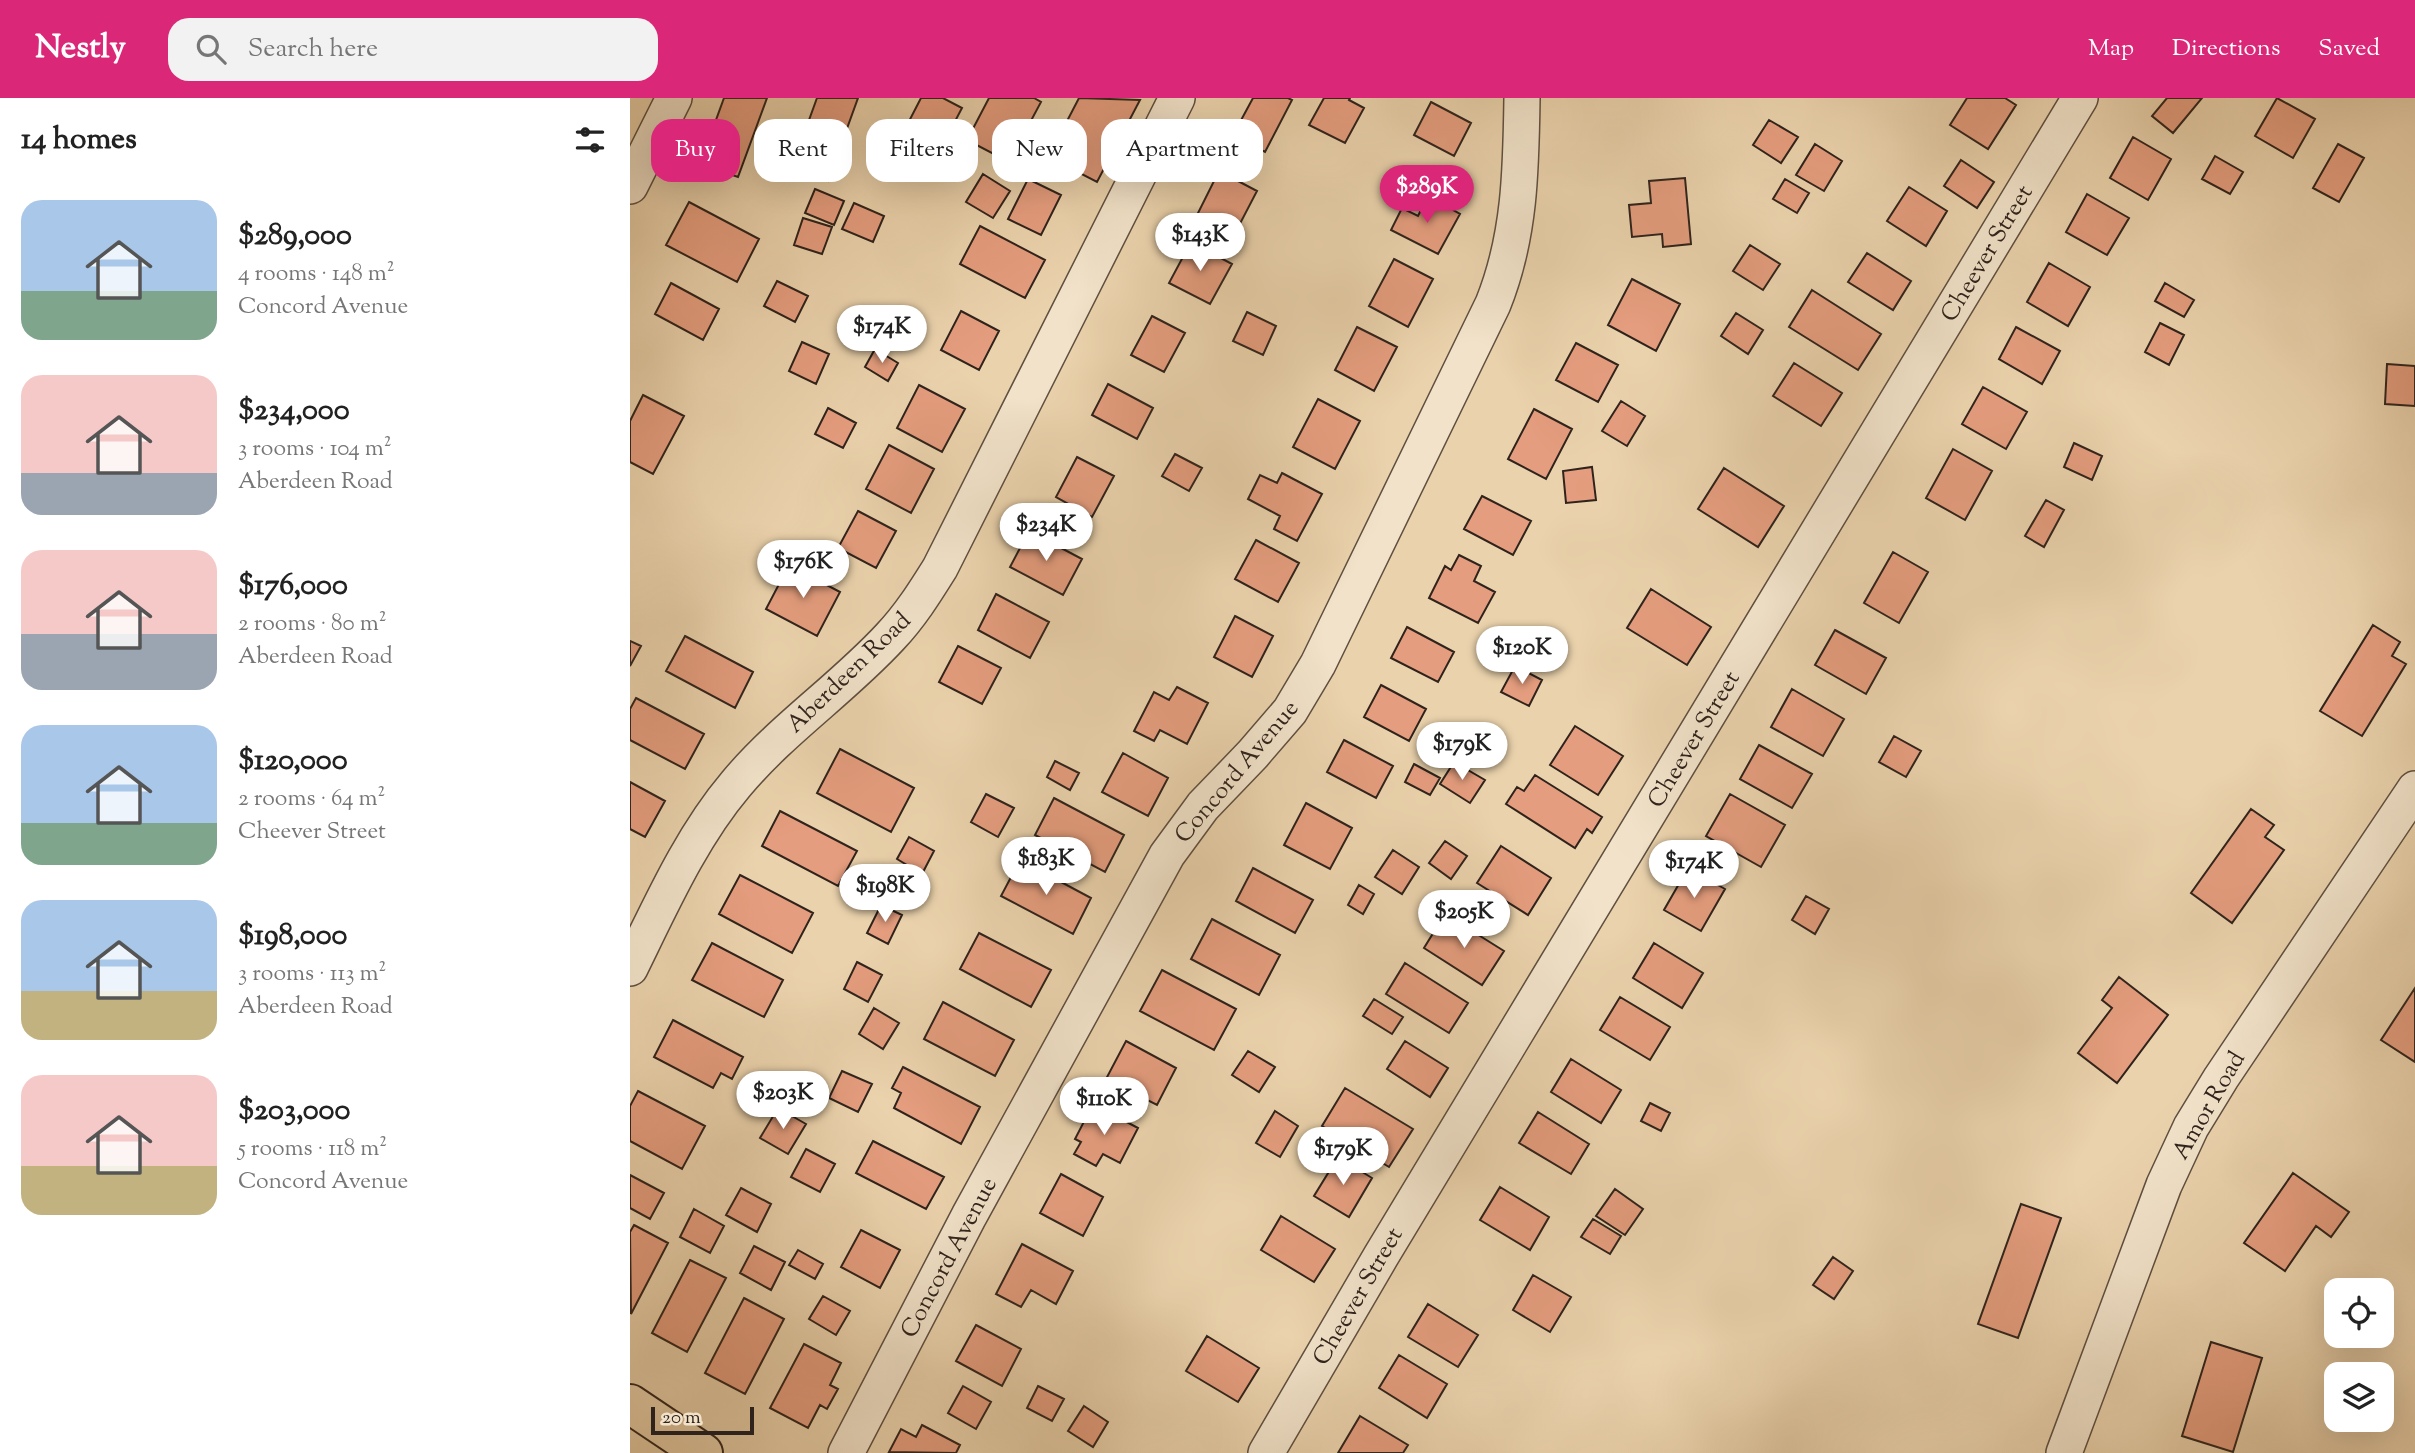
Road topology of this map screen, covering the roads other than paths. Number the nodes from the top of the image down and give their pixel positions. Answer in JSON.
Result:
{"nodes":[{"id":1,"x":674,"y":98,"type":"edge"},
{"id":2,"x":1177,"y":98,"type":"edge"},
{"id":3,"x":1522,"y":98,"type":"edge"},
{"id":4,"x":2080,"y":98,"type":"edge"},
{"id":5,"x":630,"y":186,"type":"edge"},
{"id":6,"x":2415,"y":789,"type":"edge"},
{"id":7,"x":630,"y":968,"type":"edge"},
{"id":8,"x":630,"y":1404,"type":"edge"},
{"id":9,"x":703,"y":1453,"type":"edge"},
{"id":10,"x":846,"y":1453,"type":"edge"},
{"id":11,"x":1266,"y":1453,"type":"edge"},
{"id":12,"x":2064,"y":1453,"type":"edge"}],
"edges":[{"from":1,"to":5,"type":"street"},
{"from":2,"to":7,"type":"street","name":"Aberdeen Road"},
{"from":3,"to":10,"type":"street","name":"Concord Avenue"},
{"from":4,"to":11,"type":"street","name":"Cheever Street"},
{"from":6,"to":12,"type":"street","name":"Amor Road"},
{"from":8,"to":9,"type":"main road"}]}
